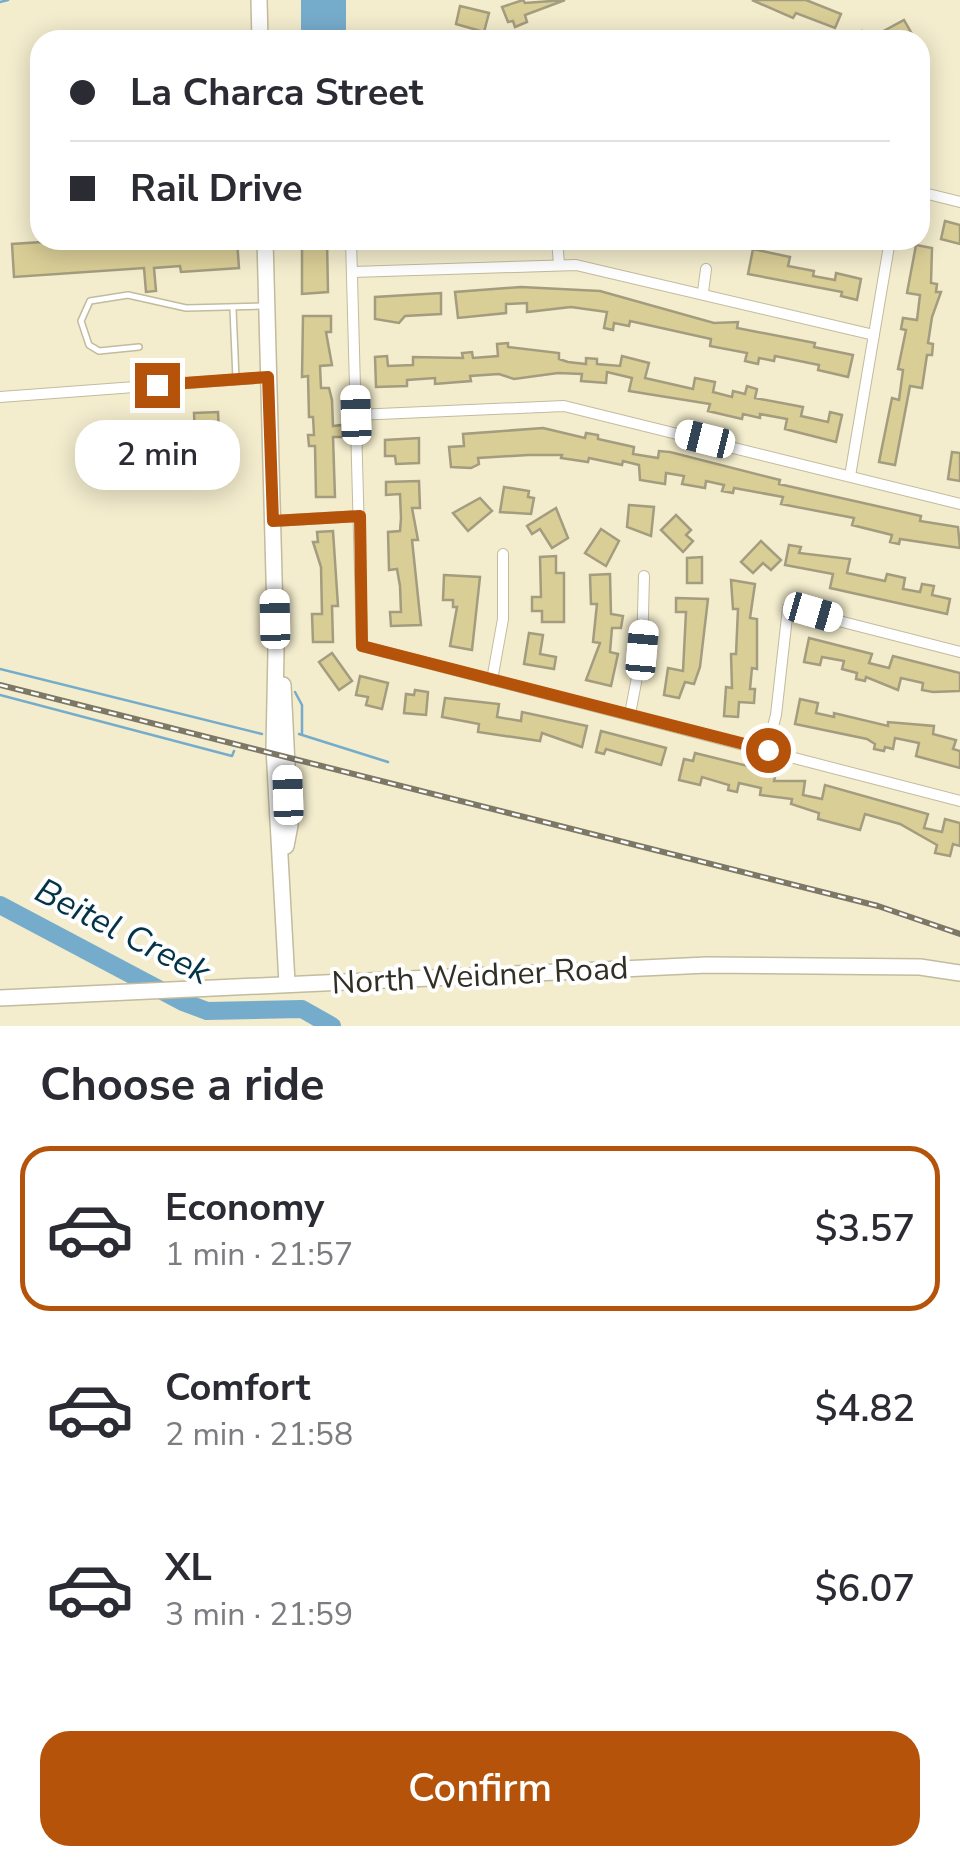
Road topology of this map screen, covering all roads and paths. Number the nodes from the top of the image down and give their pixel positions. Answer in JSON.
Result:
{"nodes":[{"id":1,"x":259,"y":0,"type":"edge"},
{"id":2,"x":260,"y":30,"type":"edge"},
{"id":3,"x":930,"y":194,"type":"edge"},
{"id":4,"x":960,"y":202,"type":"edge"},
{"id":5,"x":265,"y":250,"type":"edge"},
{"id":6,"x":351,"y":250,"type":"edge"},
{"id":7,"x":558,"y":250,"type":"edge"},
{"id":8,"x":888,"y":250,"type":"edge"},
{"id":9,"x":560,"y":264,"type":"junction"},
{"id":10,"x":706,"y":269,"type":"dead end"},
{"id":11,"x":352,"y":272,"type":"junction"},
{"id":12,"x":703,"y":292,"type":"junction"},
{"id":13,"x":266,"y":306,"type":"junction"},
{"id":14,"x":233,"y":309,"type":"junction"},
{"id":15,"x":874,"y":335,"type":"junction"},
{"id":16,"x":139,"y":348,"type":"dead end"},
{"id":17,"x":268,"y":377,"type":"junction"},
{"id":18,"x":236,"y":379,"type":"junction"},
{"id":19,"x":0,"y":397,"type":"edge"},
{"id":20,"x":356,"y":415,"type":"junction"},
{"id":21,"x":850,"y":476,"type":"junction"},
{"id":22,"x":960,"y":504,"type":"edge"},
{"id":23,"x":360,"y":516,"type":"junction"},
{"id":24,"x":273,"y":521,"type":"junction"},
{"id":25,"x":503,"y":554,"type":"dead end"},
{"id":26,"x":644,"y":576,"type":"dead end"},
{"id":27,"x":960,"y":652,"type":"edge"},
{"id":28,"x":492,"y":680,"type":"junction"},
{"id":29,"x":630,"y":714,"type":"junction"},
{"id":30,"x":768,"y":750,"type":"junction"},
{"id":31,"x":960,"y":800,"type":"edge"},
{"id":32,"x":960,"y":973,"type":"edge"},
{"id":33,"x":287,"y":983,"type":"junction"},
{"id":34,"x":0,"y":998,"type":"edge"}],
"edges":[{"from":1,"to":2,"type":"street"},
{"from":3,"to":4,"type":"street"},
{"from":5,"to":13,"type":"street"},
{"from":6,"to":11,"type":"street"},
{"from":7,"to":9,"type":"street"},
{"from":8,"to":15,"type":"street"},
{"from":9,"to":11,"type":"street"},
{"from":9,"to":12,"type":"street"},
{"from":10,"to":12,"type":"street"},
{"from":11,"to":20,"type":"street"},
{"from":12,"to":15,"type":"street"},
{"from":13,"to":14,"type":"lane"},
{"from":13,"to":17,"type":"street"},
{"from":14,"to":16,"type":"lane"},
{"from":14,"to":18,"type":"lane"},
{"from":15,"to":21,"type":"street"},
{"from":17,"to":18,"type":"street"},
{"from":17,"to":24,"type":"street"},
{"from":18,"to":19,"type":"street"},
{"from":20,"to":21,"type":"street"},
{"from":20,"to":23,"type":"street"},
{"from":21,"to":22,"type":"street"},
{"from":23,"to":24,"type":"street"},
{"from":23,"to":28,"type":"street"},
{"from":24,"to":33,"type":"street"},
{"from":25,"to":28,"type":"street"},
{"from":26,"to":29,"type":"street"},
{"from":27,"to":30,"type":"street"},
{"from":28,"to":29,"type":"street"},
{"from":29,"to":30,"type":"street"},
{"from":30,"to":31,"type":"street"},
{"from":32,"to":33,"type":"street","name":"North Weidner Road"},
{"from":33,"to":34,"type":"street","name":"North Weidner Road"}]}
